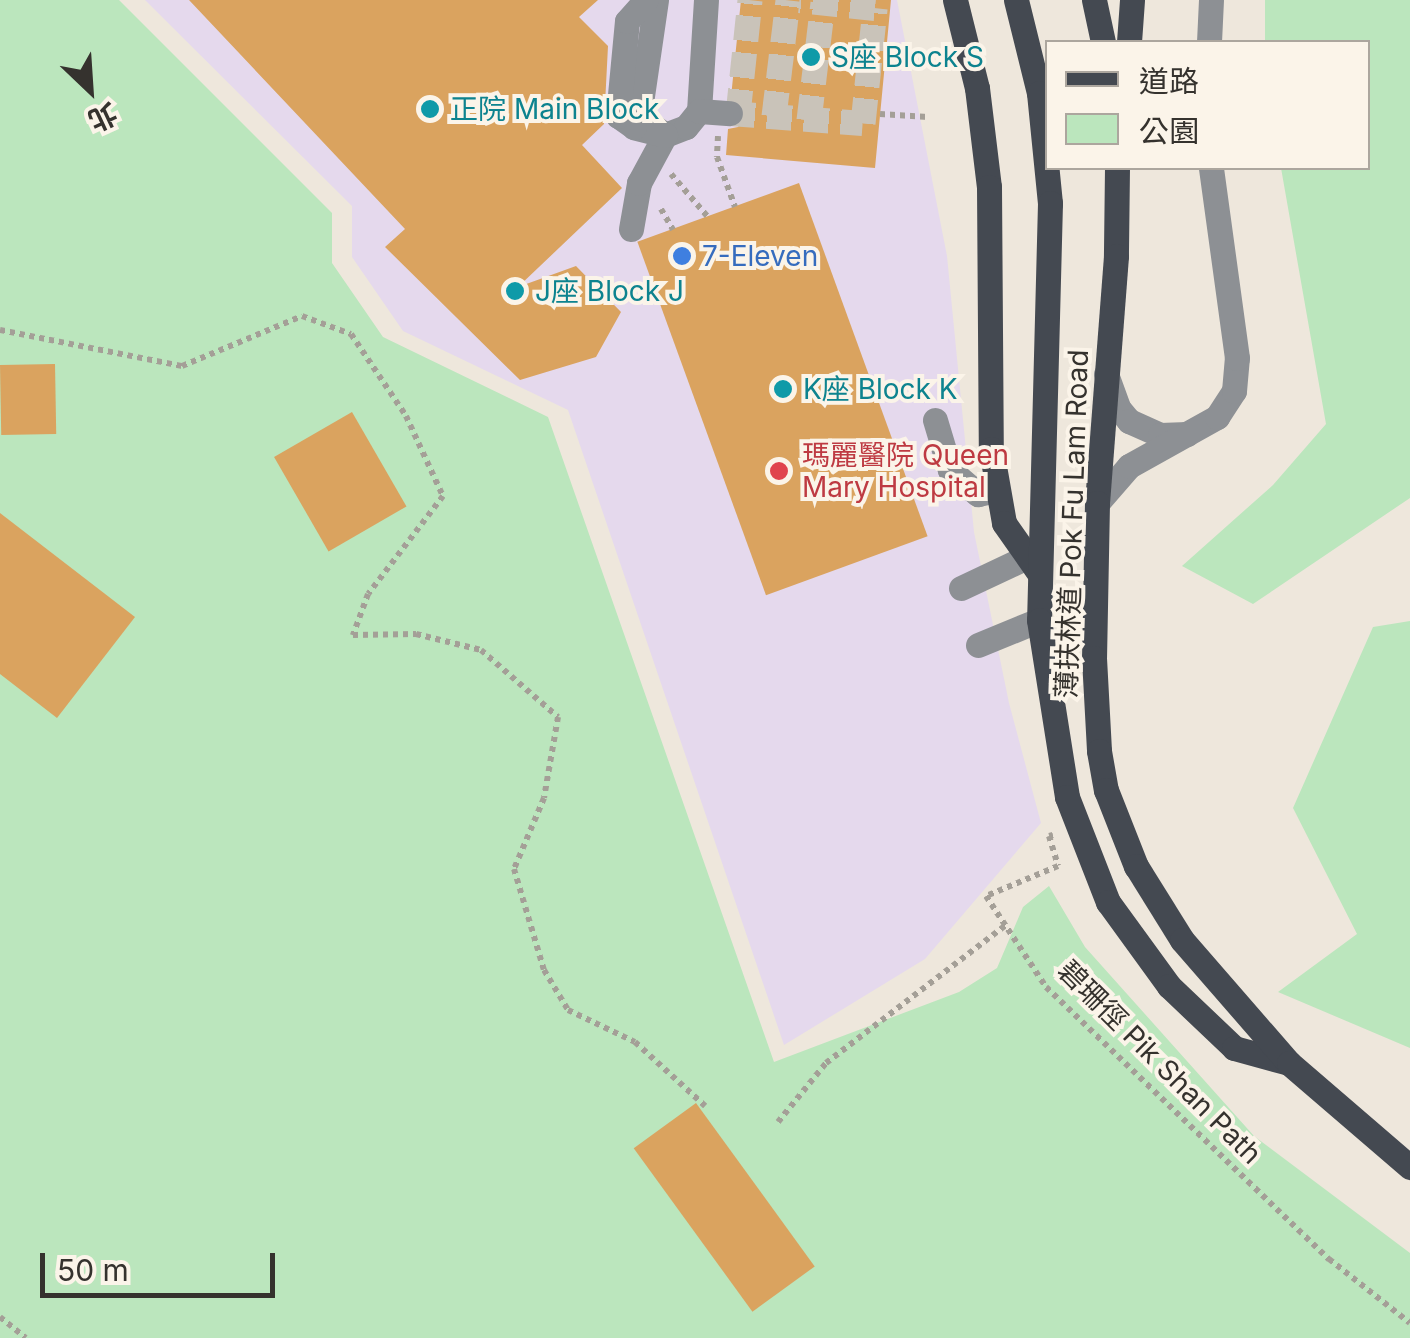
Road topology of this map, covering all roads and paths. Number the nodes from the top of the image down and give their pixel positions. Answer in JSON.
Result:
{"nodes":[{"id":1,"x":646,"y":0,"type":"edge"},
{"id":2,"x":656,"y":0,"type":"edge"},
{"id":3,"x":706,"y":0,"type":"edge"},
{"id":4,"x":955,"y":0,"type":"edge"},
{"id":5,"x":1016,"y":0,"type":"edge"},
{"id":6,"x":1094,"y":0,"type":"edge"},
{"id":7,"x":1132,"y":0,"type":"edge"},
{"id":8,"x":1211,"y":0,"type":"edge"},
{"id":9,"x":1103,"y":40,"type":"edge"},
{"id":10,"x":1128,"y":40,"type":"edge"},
{"id":11,"x":1209,"y":40,"type":"edge"},
{"id":12,"x":699,"y":111,"type":"junction"},
{"id":13,"x":730,"y":113,"type":"tunnel mouth"},
{"id":14,"x":880,"y":114,"type":"dead end"},
{"id":15,"x":928,"y":117,"type":"dead end"},
{"id":16,"x":664,"y":136,"type":"junction"},
{"id":17,"x":1045,"y":146,"type":"edge"},
{"id":18,"x":1047,"y":170,"type":"edge"},
{"id":19,"x":1211,"y":170,"type":"edge"},
{"id":20,"x":1117,"y":172,"type":"edge"},
{"id":21,"x":659,"y":204,"type":"dead end"},
{"id":22,"x":631,"y":229,"type":"dead end"},
{"id":23,"x":673,"y":230,"type":"dead end"},
{"id":24,"x":0,"y":330,"type":"edge"},
{"id":25,"x":1106,"y":374,"type":"junction"},
{"id":26,"x":935,"y":420,"type":"dead end"},
{"id":27,"x":1192,"y":433,"type":"junction"},
{"id":28,"x":997,"y":490,"type":"junction"},
{"id":29,"x":1098,"y":503,"type":"junction"},
{"id":30,"x":1033,"y":565,"type":"junction"},
{"id":31,"x":961,"y":588,"type":"dead end"},
{"id":32,"x":1040,"y":620,"type":"junction"},
{"id":33,"x":978,"y":645,"type":"dead end"},
{"id":34,"x":1058,"y":833,"type":"dead end"},
{"id":35,"x":1006,"y":925,"type":"junction"},
{"id":36,"x":1289,"y":1063,"type":"junction"},
{"id":37,"x":705,"y":1106,"type":"dead end"},
{"id":38,"x":778,"y":1122,"type":"dead end"},
{"id":39,"x":1410,"y":1167,"type":"edge"},
{"id":40,"x":0,"y":1316,"type":"edge"},
{"id":41,"x":1410,"y":1323,"type":"edge"},
{"id":42,"x":26,"y":1338,"type":"edge"}],
"edges":[{"from":1,"to":16,"type":"street"},
{"from":2,"to":16,"type":"street"},
{"from":3,"to":12,"type":"street"},
{"from":4,"to":28,"type":"main road"},
{"from":5,"to":17,"type":"main road","name":"薄扶林道 Pok Fu Lam Road"},
{"from":6,"to":9,"type":"main road"},
{"from":7,"to":10,"type":"main road"},
{"from":8,"to":11,"type":"street"},
{"from":12,"to":13,"type":"street"},
{"from":12,"to":16,"type":"street"},
{"from":14,"to":15,"type":"path"},
{"from":16,"to":22,"type":"street"},
{"from":18,"to":30,"type":"main road","name":"薄扶林道 Pok Fu Lam Road"},
{"from":19,"to":27,"type":"street"},
{"from":20,"to":25,"type":"main road","name":"薄扶林道 Pok Fu Lam Road"},
{"from":21,"to":23,"type":"path"},
{"from":24,"to":37,"type":"path"},
{"from":25,"to":27,"type":"street"},
{"from":25,"to":29,"type":"main road","name":"薄扶林道 Pok Fu Lam Road"},
{"from":26,"to":28,"type":"street"},
{"from":27,"to":29,"type":"street"},
{"from":28,"to":30,"type":"main road"},
{"from":29,"to":36,"type":"main road","name":"薄扶林道 Pok Fu Lam Road"},
{"from":30,"to":31,"type":"street"},
{"from":30,"to":32,"type":"main road","name":"薄扶林道 Pok Fu Lam Road"},
{"from":32,"to":33,"type":"street"},
{"from":32,"to":36,"type":"main road","name":"薄扶林道 Pok Fu Lam Road"},
{"from":34,"to":35,"type":"path","name":"碧珊徑 Pik Shan Path"},
{"from":35,"to":38,"type":"path"},
{"from":35,"to":41,"type":"path","name":"碧珊徑 Pik Shan Path"},
{"from":36,"to":39,"type":"main road","name":"薄扶林道 Pok Fu Lam Road"},
{"from":40,"to":42,"type":"path"}]}
